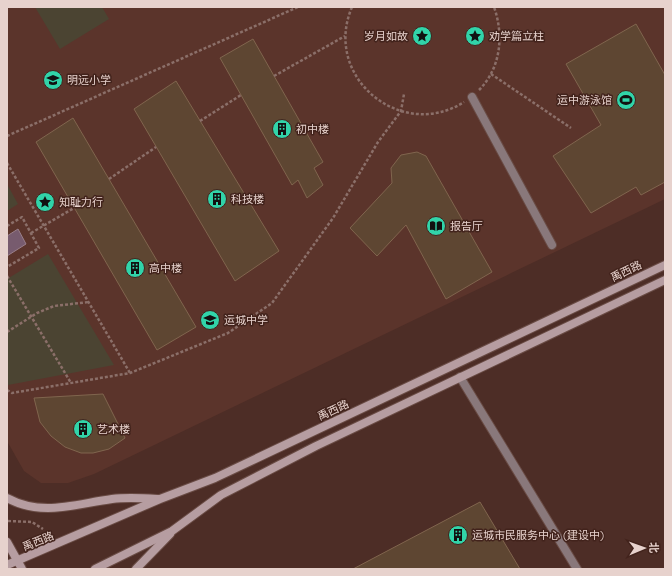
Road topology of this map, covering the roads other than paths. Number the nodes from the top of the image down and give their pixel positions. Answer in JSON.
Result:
{"nodes":[{"id":1,"x":472,"y":97,"type":"road end"},
{"id":2,"x":552,"y":245,"type":"dead end"},
{"id":3,"x":665,"y":265,"type":"edge"},
{"id":4,"x":665,"y":280,"type":"edge"},
{"id":5,"x":460,"y":377,"type":"junction"},
{"id":6,"x":7,"y":498,"type":"edge"},
{"id":7,"x":160,"y":499,"type":"junction"},
{"id":8,"x":172,"y":531,"type":"junction"},
{"id":9,"x":7,"y":542,"type":"edge"},
{"id":10,"x":18,"y":561,"type":"junction"},
{"id":11,"x":7,"y":566,"type":"edge"},
{"id":12,"x":22,"y":569,"type":"edge"},
{"id":13,"x":96,"y":569,"type":"edge"},
{"id":14,"x":136,"y":569,"type":"edge"},
{"id":15,"x":577,"y":569,"type":"edge"}],
"edges":[{"from":1,"to":2,"type":"lane"},
{"from":3,"to":7,"type":"main road","name":"禹西路"},
{"from":4,"to":5,"type":"main road"},
{"from":5,"to":8,"type":"main road"},
{"from":5,"to":15,"type":"lane"},
{"from":6,"to":7,"type":"main road"},
{"from":7,"to":10,"type":"main road","name":"禹西路"},
{"from":8,"to":13,"type":"main road"},
{"from":8,"to":14,"type":"main road"},
{"from":9,"to":10,"type":"main road"},
{"from":10,"to":11,"type":"main road","name":"禹西路"},
{"from":10,"to":12,"type":"main road"}]}
